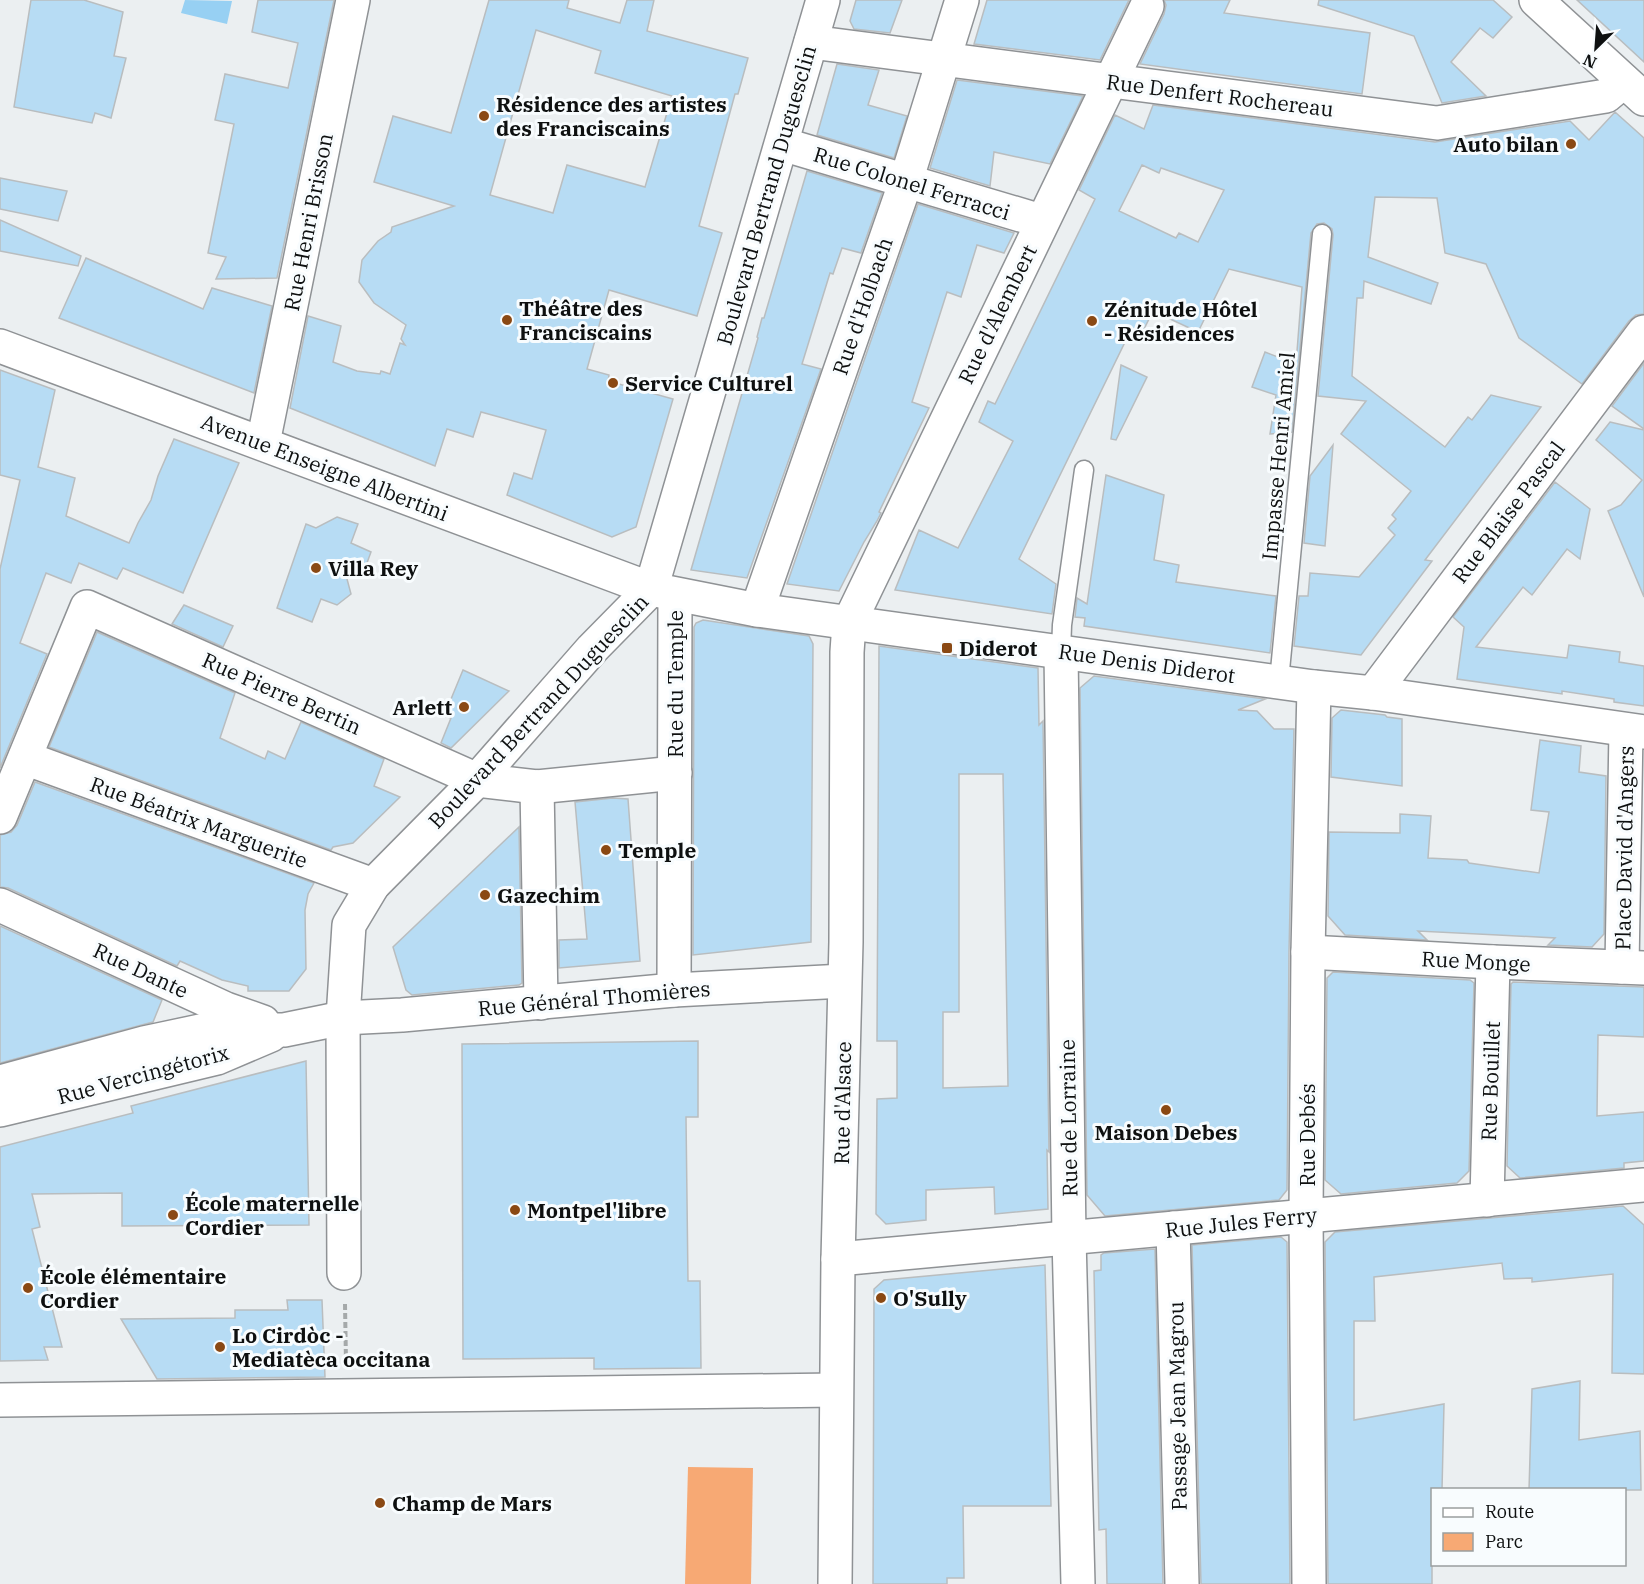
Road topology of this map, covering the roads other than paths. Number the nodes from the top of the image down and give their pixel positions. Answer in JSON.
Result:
{"nodes":[{"id":1,"x":353,"y":0,"type":"edge"},
{"id":2,"x":823,"y":0,"type":"edge"},
{"id":3,"x":962,"y":0,"type":"edge"},
{"id":4,"x":1536,"y":0,"type":"edge"},
{"id":5,"x":1147,"y":6,"type":"dead end"},
{"id":6,"x":811,"y":42,"type":"junction"},
{"id":7,"x":944,"y":60,"type":"junction"},
{"id":8,"x":1111,"y":80,"type":"junction"},
{"id":9,"x":1634,"y":90,"type":"edge"},
{"id":10,"x":782,"y":144,"type":"junction"},
{"id":11,"x":906,"y":181,"type":"junction"},
{"id":12,"x":1041,"y":221,"type":"junction"},
{"id":13,"x":1322,"y":234,"type":"dead end"},
{"id":14,"x":1644,"y":332,"type":"edge"},
{"id":15,"x":0,"y":346,"type":"edge"},
{"id":16,"x":263,"y":443,"type":"junction"},
{"id":17,"x":1083,"y":470,"type":"dead end"},
{"id":18,"x":663,"y":592,"type":"junction"},
{"id":19,"x":756,"y":610,"type":"junction"},
{"id":20,"x":849,"y":623,"type":"junction"},
{"id":21,"x":1061,"y":652,"type":"junction"},
{"id":22,"x":1279,"y":681,"type":"junction"},
{"id":23,"x":1314,"y":687,"type":"junction"},
{"id":24,"x":1373,"y":693,"type":"junction"},
{"id":25,"x":1635,"y":731,"type":"edge"},
{"id":26,"x":25,"y":758,"type":"junction"},
{"id":27,"x":675,"y":773,"type":"junction"},
{"id":28,"x":477,"y":780,"type":"junction"},
{"id":29,"x":537,"y":787,"type":"junction"},
{"id":30,"x":0,"y":817,"type":"edge"},
{"id":31,"x":373,"y":885,"type":"junction"},
{"id":32,"x":0,"y":905,"type":"edge"},
{"id":33,"x":1308,"y":952,"type":"junction"},
{"id":34,"x":1493,"y":962,"type":"junction"},
{"id":35,"x":1633,"y":967,"type":"edge"},
{"id":36,"x":844,"y":981,"type":"junction"},
{"id":37,"x":674,"y":990,"type":"junction"},
{"id":38,"x":541,"y":1003,"type":"junction"},
{"id":39,"x":343,"y":1018,"type":"junction"},
{"id":40,"x":284,"y":1030,"type":"junction"},
{"id":41,"x":0,"y":1082,"type":"edge"},
{"id":42,"x":0,"y":1110,"type":"edge"},
{"id":43,"x":1644,"y":1185,"type":"edge"},
{"id":44,"x":1487,"y":1200,"type":"junction"},
{"id":45,"x":1306,"y":1215,"type":"junction"},
{"id":46,"x":1173,"y":1228,"type":"junction"},
{"id":47,"x":1069,"y":1238,"type":"junction"},
{"id":48,"x":838,"y":1259,"type":"junction"},
{"id":49,"x":344,"y":1273,"type":"road end"},
{"id":50,"x":836,"y":1390,"type":"junction"},
{"id":51,"x":0,"y":1400,"type":"edge"},
{"id":52,"x":835,"y":1584,"type":"edge"},
{"id":53,"x":1078,"y":1584,"type":"edge"},
{"id":54,"x":1182,"y":1584,"type":"edge"},
{"id":55,"x":1309,"y":1584,"type":"edge"}],
"edges":[{"from":1,"to":16,"type":"street","name":"Rue Henri Brisson"},
{"from":2,"to":6,"type":"street","name":"Boulevard Bertrand Duguesclin"},
{"from":3,"to":7,"type":"street","name":"Rue d'Holbach"},
{"from":4,"to":9,"type":"street"},
{"from":5,"to":8,"type":"street","name":"Rue d'Alembert"},
{"from":6,"to":7,"type":"street","name":"Rue Denfert Rochereau"},
{"from":6,"to":10,"type":"street","name":"Boulevard Bertrand Duguesclin"},
{"from":7,"to":8,"type":"street","name":"Rue Denfert Rochereau"},
{"from":7,"to":11,"type":"street","name":"Rue d'Holbach"},
{"from":8,"to":9,"type":"street","name":"Rue Denfert Rochereau"},
{"from":8,"to":12,"type":"street","name":"Rue d'Alembert"},
{"from":10,"to":11,"type":"street","name":"Rue Colonel Ferracci"},
{"from":10,"to":18,"type":"street","name":"Boulevard Bertrand Duguesclin"},
{"from":11,"to":12,"type":"street","name":"Rue Colonel Ferracci"},
{"from":11,"to":19,"type":"street","name":"Rue d'Holbach"},
{"from":12,"to":20,"type":"street","name":"Rue d'Alembert"},
{"from":13,"to":22,"type":"lane","name":"Impasse Henri Amiel"},
{"from":14,"to":24,"type":"street","name":"Rue Blaise Pascal"},
{"from":15,"to":16,"type":"street","name":"Avenue Enseigne Albertini"},
{"from":16,"to":18,"type":"street","name":"Avenue Enseigne Albertini"},
{"from":17,"to":21,"type":"lane"},
{"from":18,"to":19,"type":"street","name":"Rue Denis Diderot"},
{"from":18,"to":27,"type":"street","name":"Rue du Temple"},
{"from":18,"to":28,"type":"street","name":"Boulevard Bertrand Duguesclin"},
{"from":19,"to":20,"type":"street","name":"Rue Denis Diderot"},
{"from":20,"to":21,"type":"street","name":"Rue Denis Diderot"},
{"from":20,"to":36,"type":"street","name":"Rue d'Alsace"},
{"from":21,"to":22,"type":"street","name":"Rue Denis Diderot"},
{"from":21,"to":47,"type":"street","name":"Rue de Lorraine"},
{"from":22,"to":23,"type":"street","name":"Rue Denis Diderot"},
{"from":23,"to":24,"type":"street","name":"Rue Denis Diderot"},
{"from":23,"to":33,"type":"street","name":"Rue Debés"},
{"from":24,"to":25,"type":"street","name":"Rue Denis Diderot"},
{"from":25,"to":35,"type":"street","name":"Place David d'Angers"},
{"from":26,"to":28,"type":"street","name":"Rue Pierre Bertin"},
{"from":26,"to":30,"type":"street"},
{"from":26,"to":31,"type":"street","name":"Rue Béatrix Marguerite"},
{"from":27,"to":29,"type":"street","name":"Rue du Temple"},
{"from":27,"to":37,"type":"street","name":"Rue du Temple"},
{"from":28,"to":29,"type":"street","name":"Rue du Temple"},
{"from":28,"to":31,"type":"street","name":"Boulevard Bertrand Duguesclin"},
{"from":29,"to":38,"type":"street"},
{"from":31,"to":39,"type":"street","name":"Boulevard Bertrand Duguesclin"},
{"from":32,"to":40,"type":"street","name":"Rue Dante"},
{"from":33,"to":34,"type":"street","name":"Rue Monge"},
{"from":33,"to":45,"type":"street","name":"Rue Debés"},
{"from":34,"to":35,"type":"street","name":"Rue Monge"},
{"from":34,"to":44,"type":"street","name":"Rue Bouillet"},
{"from":36,"to":37,"type":"street","name":"Rue Général Thomières"},
{"from":36,"to":48,"type":"street","name":"Rue d'Alsace"},
{"from":37,"to":38,"type":"street","name":"Rue Général Thomières"},
{"from":38,"to":39,"type":"street","name":"Rue Général Thomières"},
{"from":39,"to":40,"type":"street","name":"Rue Vercingétorix"},
{"from":39,"to":49,"type":"street","name":"Boulevard Bertrand Duguesclin"},
{"from":40,"to":41,"type":"street","name":"Rue Vercingétorix"},
{"from":40,"to":42,"type":"street","name":"Rue Vercingétorix"},
{"from":43,"to":44,"type":"street","name":"Rue Jules Ferry"},
{"from":44,"to":45,"type":"street","name":"Rue Jules Ferry"},
{"from":45,"to":46,"type":"street","name":"Rue Jules Ferry"},
{"from":45,"to":55,"type":"street","name":"Rue Debés"},
{"from":46,"to":47,"type":"street","name":"Rue Jules Ferry"},
{"from":46,"to":54,"type":"street","name":"Passage Jean Magrou"},
{"from":47,"to":48,"type":"street","name":"Rue Jules Ferry"},
{"from":47,"to":53,"type":"street","name":"Rue de Lorraine"},
{"from":48,"to":50,"type":"street","name":"Rue d'Alsace"},
{"from":50,"to":51,"type":"street"},
{"from":50,"to":52,"type":"street","name":"Rue d'Alsace"}]}
